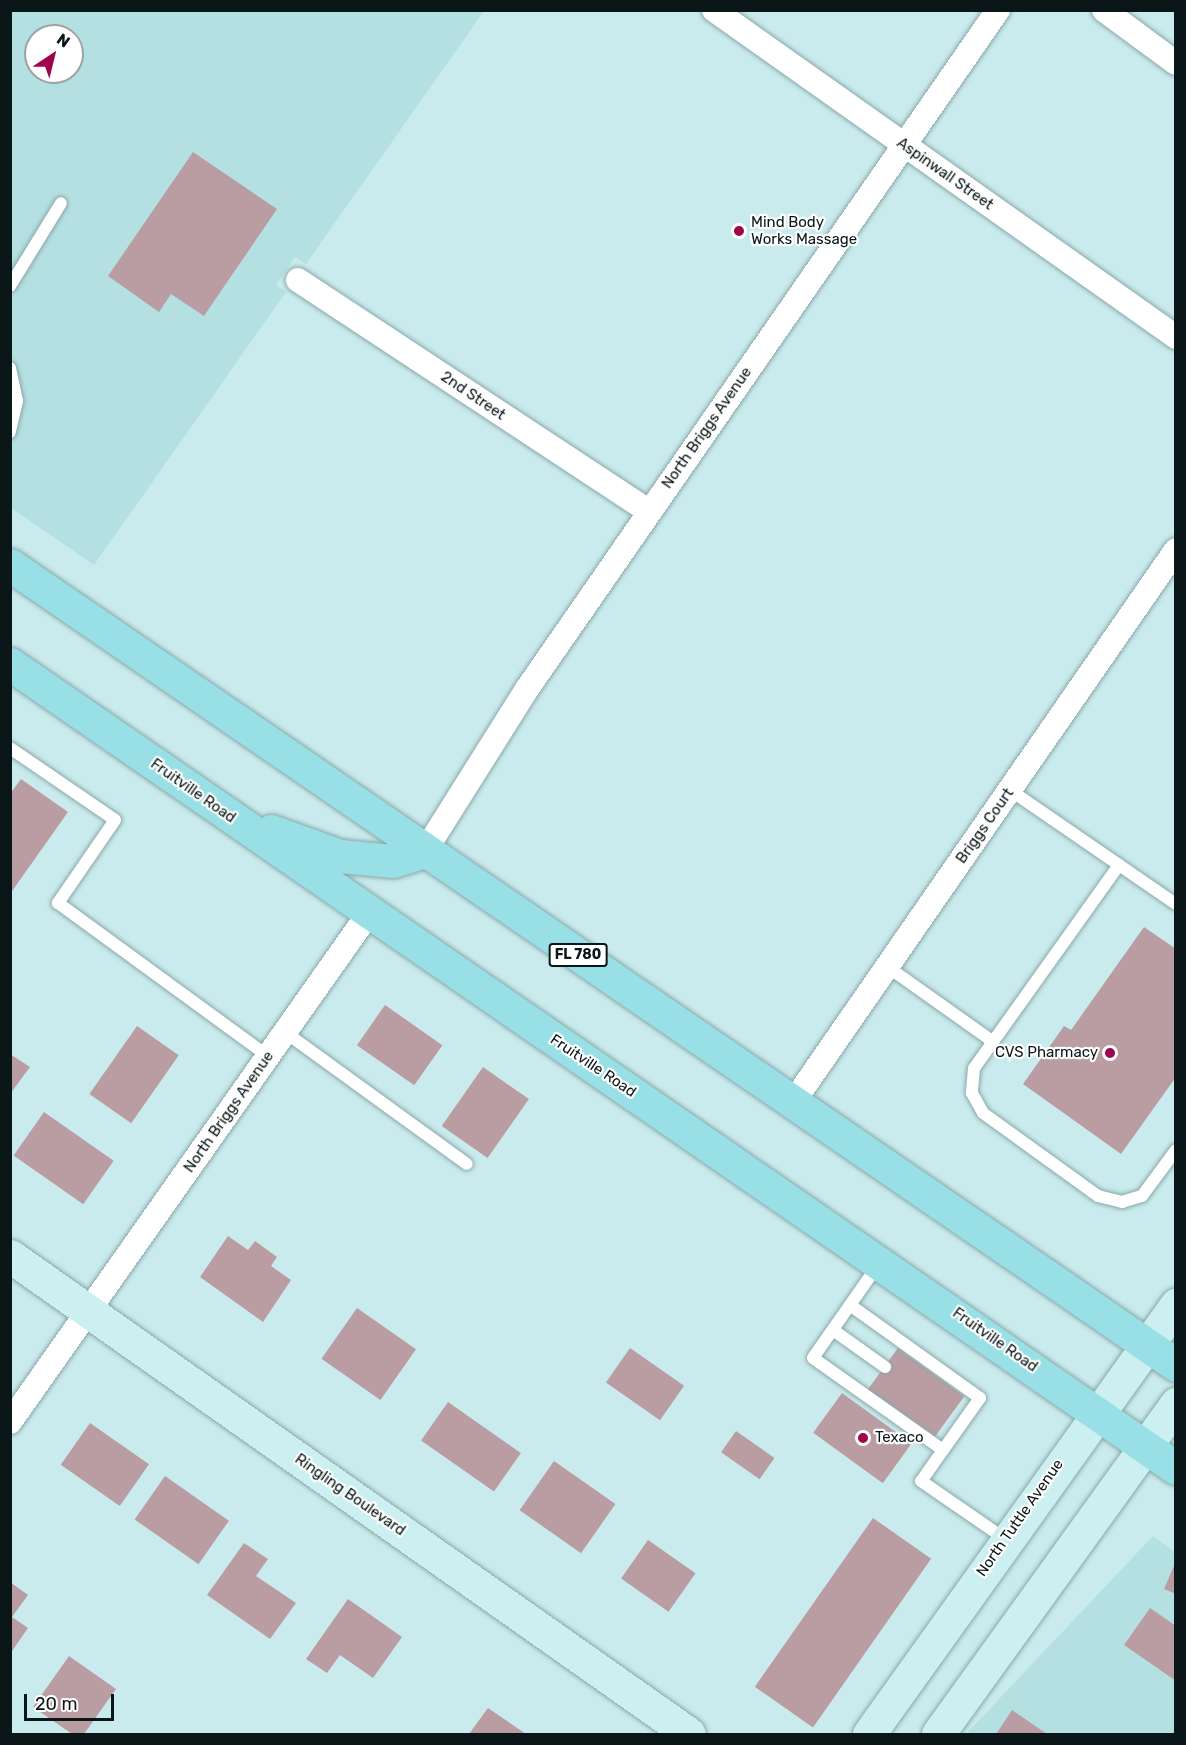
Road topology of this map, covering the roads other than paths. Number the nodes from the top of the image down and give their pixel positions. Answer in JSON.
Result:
{"nodes":[{"id":1,"x":714,"y":10,"type":"edge"},
{"id":2,"x":998,"y":10,"type":"edge"},
{"id":3,"x":1104,"y":10,"type":"edge"},
{"id":4,"x":1176,"y":63,"type":"edge"},
{"id":5,"x":904,"y":144,"type":"junction"},
{"id":6,"x":61,"y":203,"type":"dead end"},
{"id":7,"x":298,"y":280,"type":"dead end"},
{"id":8,"x":10,"y":286,"type":"edge"},
{"id":9,"x":1176,"y":337,"type":"edge"},
{"id":10,"x":10,"y":368,"type":"edge"},
{"id":11,"x":10,"y":432,"type":"edge"},
{"id":12,"x":648,"y":512,"type":"junction"},
{"id":13,"x":1176,"y":550,"type":"edge"},
{"id":14,"x":10,"y":565,"type":"edge"},
{"id":15,"x":11,"y":666,"type":"edge"},
{"id":16,"x":10,"y":748,"type":"edge"},
{"id":17,"x":1010,"y":790,"type":"junction"},
{"id":18,"x":230,"y":816,"type":"junction"},
{"id":19,"x":425,"y":851,"type":"junction"},
{"id":20,"x":1119,"y":865,"type":"junction"},
{"id":21,"x":1176,"y":904,"type":"edge"},
{"id":22,"x":369,"y":913,"type":"junction"},
{"id":23,"x":888,"y":967,"type":"junction"},
{"id":24,"x":286,"y":1033,"type":"junction"},
{"id":25,"x":992,"y":1041,"type":"junction"},
{"id":26,"x":269,"y":1057,"type":"junction"},
{"id":27,"x":794,"y":1101,"type":"junction"},
{"id":28,"x":1176,"y":1150,"type":"edge"},
{"id":29,"x":466,"y":1164,"type":"dead end"},
{"id":30,"x":10,"y":1256,"type":"edge"},
{"id":31,"x":881,"y":1261,"type":"junction"},
{"id":32,"x":850,"y":1305,"type":"junction"},
{"id":33,"x":1176,"y":1305,"type":"edge"},
{"id":34,"x":88,"y":1311,"type":"junction"},
{"id":35,"x":833,"y":1330,"type":"junction"},
{"id":36,"x":1147,"y":1344,"type":"junction"},
{"id":37,"x":1176,"y":1365,"type":"edge"},
{"id":38,"x":885,"y":1367,"type":"dead end"},
{"id":39,"x":1176,"y":1404,"type":"edge"},
{"id":40,"x":1097,"y":1413,"type":"junction"},
{"id":41,"x":952,"y":1414,"type":"dead end"},
{"id":42,"x":10,"y":1422,"type":"edge"},
{"id":43,"x":963,"y":1422,"type":"junction"},
{"id":44,"x":1145,"y":1447,"type":"junction"},
{"id":45,"x":943,"y":1450,"type":"junction"},
{"id":46,"x":1176,"y":1468,"type":"edge"},
{"id":47,"x":1005,"y":1539,"type":"junction"},
{"id":48,"x":677,"y":1731,"type":"edge"},
{"id":49,"x":869,"y":1734,"type":"edge"},
{"id":50,"x":938,"y":1734,"type":"edge"}],
"edges":[{"from":1,"to":5,"type":"street","name":"Aspinwall Street"},
{"from":2,"to":5,"type":"street","name":"North Briggs Avenue"},
{"from":3,"to":4,"type":"street"},
{"from":5,"to":9,"type":"street","name":"Aspinwall Street"},
{"from":5,"to":12,"type":"street","name":"North Briggs Avenue"},
{"from":6,"to":8,"type":"lane"},
{"from":7,"to":12,"type":"street","name":"2nd Street"},
{"from":10,"to":11,"type":"lane"},
{"from":12,"to":19,"type":"street","name":"North Briggs Avenue"},
{"from":13,"to":17,"type":"street","name":"Briggs Court"},
{"from":14,"to":19,"type":"main road","number":"FL 780"},
{"from":15,"to":18,"type":"main road","name":"Fruitville Road"},
{"from":16,"to":26,"type":"lane"},
{"from":17,"to":20,"type":"lane"},
{"from":17,"to":23,"type":"street","name":"Briggs Court"},
{"from":18,"to":19,"type":"main road"},
{"from":18,"to":22,"type":"main road","name":"Fruitville Road"},
{"from":19,"to":27,"type":"main road","number":"FL 780"},
{"from":20,"to":21,"type":"lane"},
{"from":20,"to":25,"type":"lane"},
{"from":22,"to":24,"type":"street","name":"North Briggs Avenue"},
{"from":22,"to":31,"type":"main road","name":"Fruitville Road"},
{"from":23,"to":25,"type":"lane"},
{"from":23,"to":27,"type":"street","name":"Briggs Court"},
{"from":24,"to":26,"type":"street","name":"North Briggs Avenue"},
{"from":24,"to":29,"type":"lane"},
{"from":25,"to":28,"type":"lane"},
{"from":26,"to":34,"type":"street","name":"North Briggs Avenue"},
{"from":27,"to":36,"type":"main road","number":"FL 780"},
{"from":30,"to":34,"type":"main road","name":"Ringling Boulevard"},
{"from":31,"to":32,"type":"lane"},
{"from":31,"to":40,"type":"main road","name":"Fruitville Road"},
{"from":32,"to":35,"type":"lane"},
{"from":32,"to":43,"type":"lane"},
{"from":33,"to":36,"type":"main road","name":"North Tuttle Avenue"},
{"from":34,"to":42,"type":"street","name":"North Briggs Avenue"},
{"from":34,"to":48,"type":"main road","name":"Ringling Boulevard"},
{"from":35,"to":38,"type":"lane"},
{"from":35,"to":45,"type":"lane"},
{"from":36,"to":37,"type":"main road","number":"FL 780"},
{"from":36,"to":40,"type":"main road","name":"North Tuttle Avenue"},
{"from":39,"to":44,"type":"main road"},
{"from":40,"to":44,"type":"main road","name":"Fruitville Road"},
{"from":40,"to":47,"type":"main road","name":"North Tuttle Avenue"},
{"from":41,"to":43,"type":"lane"},
{"from":43,"to":45,"type":"lane"},
{"from":44,"to":46,"type":"main road","name":"Fruitville Road"},
{"from":44,"to":50,"type":"main road"},
{"from":45,"to":47,"type":"lane"},
{"from":47,"to":49,"type":"main road","name":"North Tuttle Avenue"}]}
